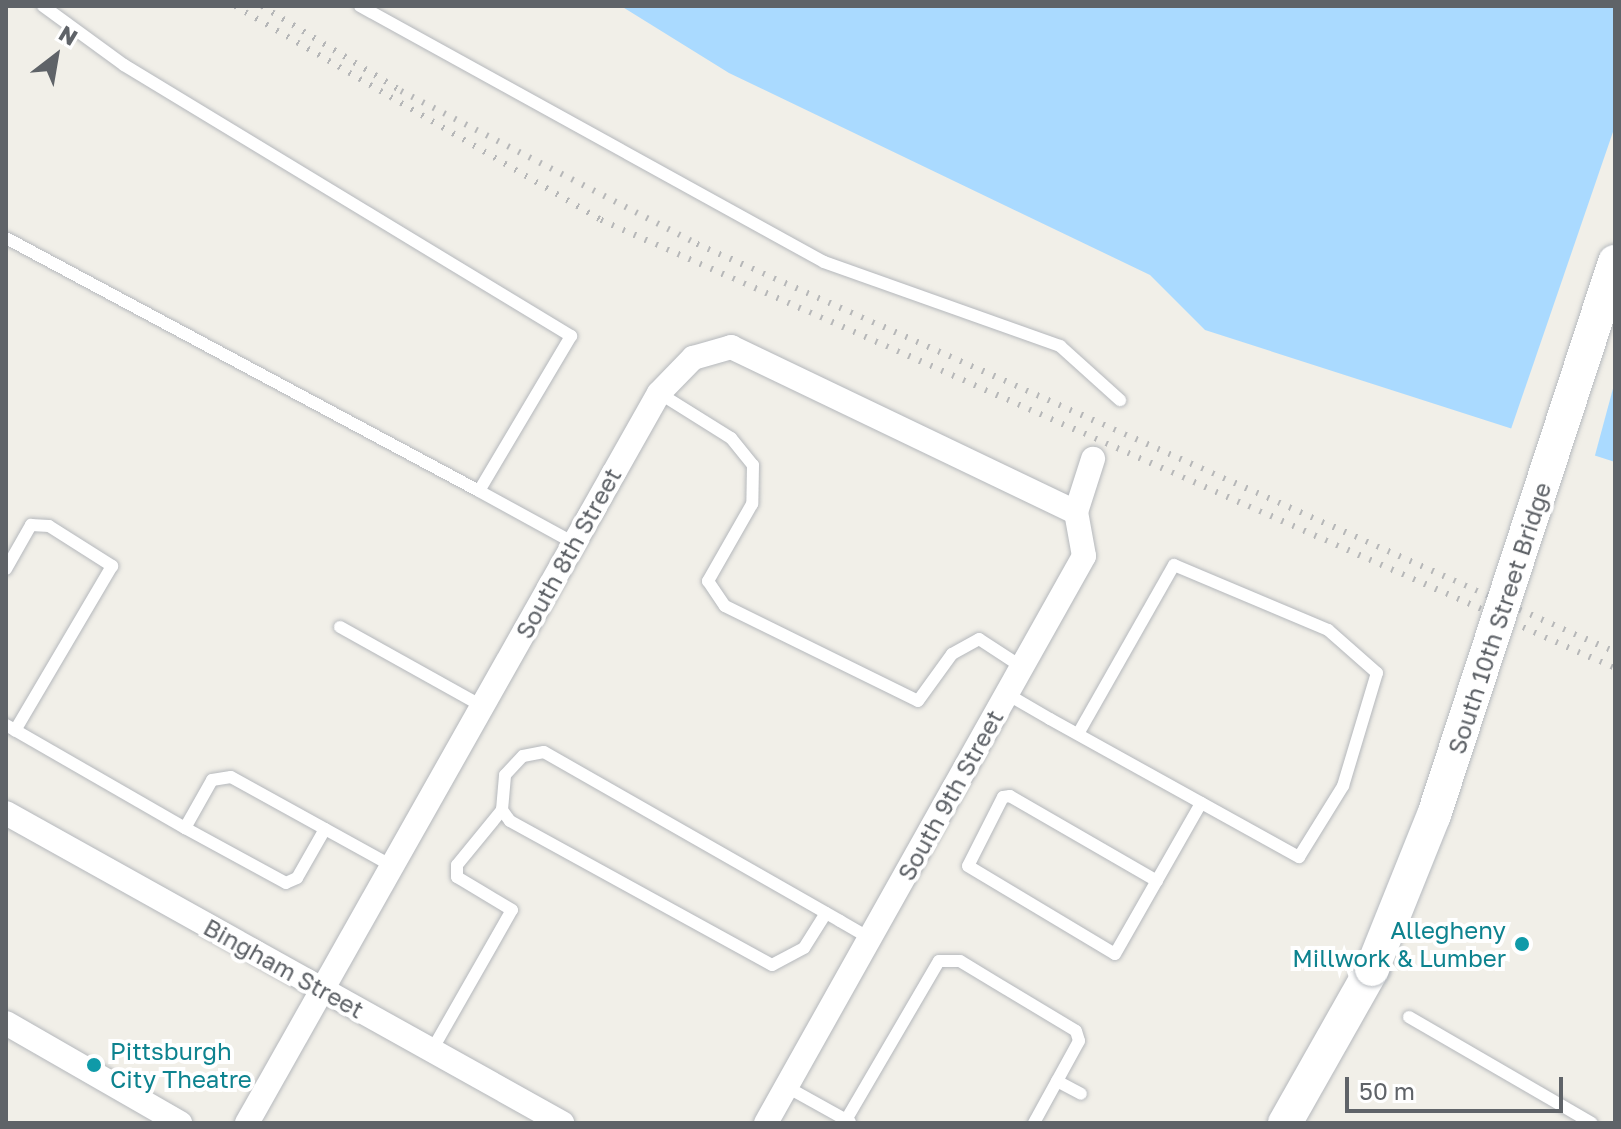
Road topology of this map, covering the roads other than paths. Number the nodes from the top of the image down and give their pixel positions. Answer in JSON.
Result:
{"nodes":[{"id":1,"x":43,"y":6,"type":"edge"},
{"id":2,"x":360,"y":6,"type":"edge"},
{"id":3,"x":6,"y":238,"type":"edge"},
{"id":4,"x":1615,"y":262,"type":"edge"},
{"id":5,"x":659,"y":393,"type":"junction"},
{"id":6,"x":1120,"y":400,"type":"dead end"},
{"id":7,"x":1093,"y":459,"type":"dead end"},
{"id":8,"x":479,"y":491,"type":"junction"},
{"id":9,"x":1076,"y":512,"type":"junction"},
{"id":10,"x":574,"y":543,"type":"junction"},
{"id":11,"x":6,"y":569,"type":"edge"},
{"id":12,"x":340,"y":627,"type":"dead end"},
{"id":13,"x":1022,"y":667,"type":"junction"},
{"id":14,"x":1007,"y":694,"type":"junction"},
{"id":15,"x":482,"y":706,"type":"junction"},
{"id":16,"x":11,"y":728,"type":"edge"},
{"id":17,"x":1078,"y":734,"type":"junction"},
{"id":18,"x":1201,"y":803,"type":"junction"},
{"id":19,"x":502,"y":810,"type":"junction"},
{"id":20,"x":6,"y":813,"type":"edge"},
{"id":21,"x":185,"y":828,"type":"junction"},
{"id":22,"x":325,"y":829,"type":"junction"},
{"id":23,"x":392,"y":866,"type":"junction"},
{"id":24,"x":1157,"y":881,"type":"junction"},
{"id":25,"x":826,"y":913,"type":"junction"},
{"id":26,"x":870,"y":938,"type":"junction"},
{"id":27,"x":322,"y":990,"type":"junction"},
{"id":28,"x":1409,"y":1017,"type":"dead end"},
{"id":29,"x":6,"y":1023,"type":"edge"},
{"id":30,"x":432,"y":1050,"type":"junction"},
{"id":31,"x":1057,"y":1081,"type":"junction"},
{"id":32,"x":787,"y":1087,"type":"junction"},
{"id":33,"x":1081,"y":1094,"type":"dead end"},
{"id":34,"x":849,"y":1122,"type":"edge"},
{"id":35,"x":180,"y":1123,"type":"edge"},
{"id":36,"x":247,"y":1123,"type":"edge"},
{"id":37,"x":562,"y":1123,"type":"edge"},
{"id":38,"x":766,"y":1123,"type":"edge"},
{"id":39,"x":1034,"y":1123,"type":"edge"},
{"id":40,"x":1285,"y":1123,"type":"edge"},
{"id":41,"x":1592,"y":1123,"type":"edge"}],
"edges":[{"from":1,"to":8,"type":"lane"},
{"from":2,"to":6,"type":"lane"},
{"from":3,"to":8,"type":"lane"},
{"from":4,"to":40,"type":"main road","name":"South 10th Street Bridge","bridge":true},
{"from":5,"to":9,"type":"street","name":"South 8th Street"},
{"from":5,"to":10,"type":"street","name":"South 8th Street"},
{"from":5,"to":13,"type":"lane"},
{"from":7,"to":9,"type":"street","name":"South 9th Street"},
{"from":8,"to":10,"type":"lane"},
{"from":9,"to":13,"type":"street","name":"South 9th Street"},
{"from":10,"to":15,"type":"street","name":"South 8th Street"},
{"from":11,"to":16,"type":"lane"},
{"from":12,"to":15,"type":"lane"},
{"from":13,"to":14,"type":"street","name":"South 9th Street"},
{"from":14,"to":17,"type":"lane"},
{"from":14,"to":26,"type":"street","name":"South 9th Street"},
{"from":15,"to":23,"type":"street","name":"South 8th Street"},
{"from":16,"to":21,"type":"lane"},
{"from":17,"to":18,"type":"lane"},
{"from":17,"to":18,"type":"lane"},
{"from":18,"to":24,"type":"lane"},
{"from":19,"to":25,"type":"lane"},
{"from":19,"to":25,"type":"lane"},
{"from":19,"to":30,"type":"lane"},
{"from":20,"to":27,"type":"street","name":"Bingham Street"},
{"from":21,"to":22,"type":"lane"},
{"from":21,"to":22,"type":"lane"},
{"from":22,"to":23,"type":"lane"},
{"from":23,"to":27,"type":"street","name":"South 8th Street"},
{"from":24,"to":24,"type":"lane"},
{"from":25,"to":26,"type":"lane"},
{"from":26,"to":32,"type":"street","name":"South 9th Street"},
{"from":27,"to":30,"type":"street","name":"Bingham Street"},
{"from":27,"to":36,"type":"street","name":"South 8th Street"},
{"from":28,"to":41,"type":"lane"},
{"from":29,"to":35,"type":"street"},
{"from":30,"to":37,"type":"street","name":"Bingham Street"},
{"from":31,"to":33,"type":"lane"},
{"from":31,"to":34,"type":"lane"},
{"from":31,"to":39,"type":"lane"},
{"from":32,"to":34,"type":"lane"},
{"from":32,"to":38,"type":"street","name":"South 9th Street"}]}
